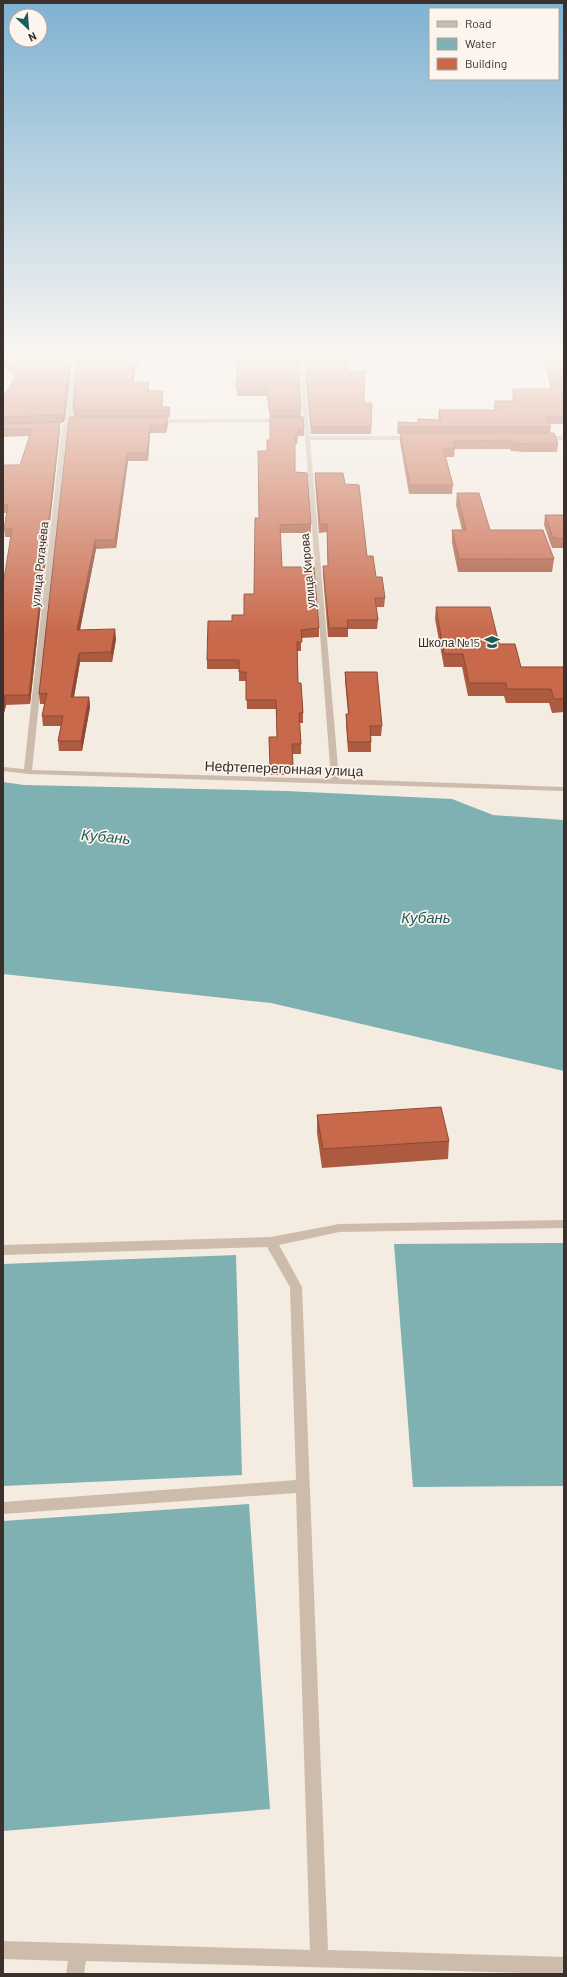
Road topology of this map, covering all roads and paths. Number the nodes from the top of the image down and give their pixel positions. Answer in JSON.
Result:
{"nodes":[{"id":1,"x":64,"y":450,"type":"edge"},
{"id":2,"x":309,"y":450,"type":"edge"},
{"id":3,"x":3,"y":769,"type":"edge"},
{"id":4,"x":28,"y":772,"type":"junction"},
{"id":5,"x":336,"y":782,"type":"junction"},
{"id":6,"x":564,"y":790,"type":"edge"},
{"id":7,"x":564,"y":1224,"type":"edge"},
{"id":8,"x":271,"y":1242,"type":"junction"},
{"id":9,"x":3,"y":1250,"type":"edge"},
{"id":10,"x":302,"y":1486,"type":"junction"},
{"id":11,"x":3,"y":1508,"type":"edge"},
{"id":12,"x":3,"y":1950,"type":"edge"},
{"id":13,"x":79,"y":1953,"type":"junction"},
{"id":14,"x":319,"y":1960,"type":"junction"},
{"id":15,"x":564,"y":1966,"type":"edge"},
{"id":16,"x":75,"y":1974,"type":"edge"}],
"edges":[{"from":1,"to":4,"type":"street","name":"улица Рогачёва"},
{"from":2,"to":5,"type":"street","name":"улица Кирова"},
{"from":3,"to":4,"type":"street","name":"Нефтеперегонная улица"},
{"from":4,"to":5,"type":"street","name":"Нефтеперегонная улица"},
{"from":5,"to":6,"type":"street","name":"Нефтеперегонная улица"},
{"from":7,"to":8,"type":"street"},
{"from":8,"to":9,"type":"street"},
{"from":8,"to":10,"type":"street"},
{"from":10,"to":11,"type":"street"},
{"from":10,"to":14,"type":"street"},
{"from":12,"to":13,"type":"street"},
{"from":13,"to":14,"type":"street"},
{"from":13,"to":16,"type":"street"},
{"from":14,"to":15,"type":"street"}]}
